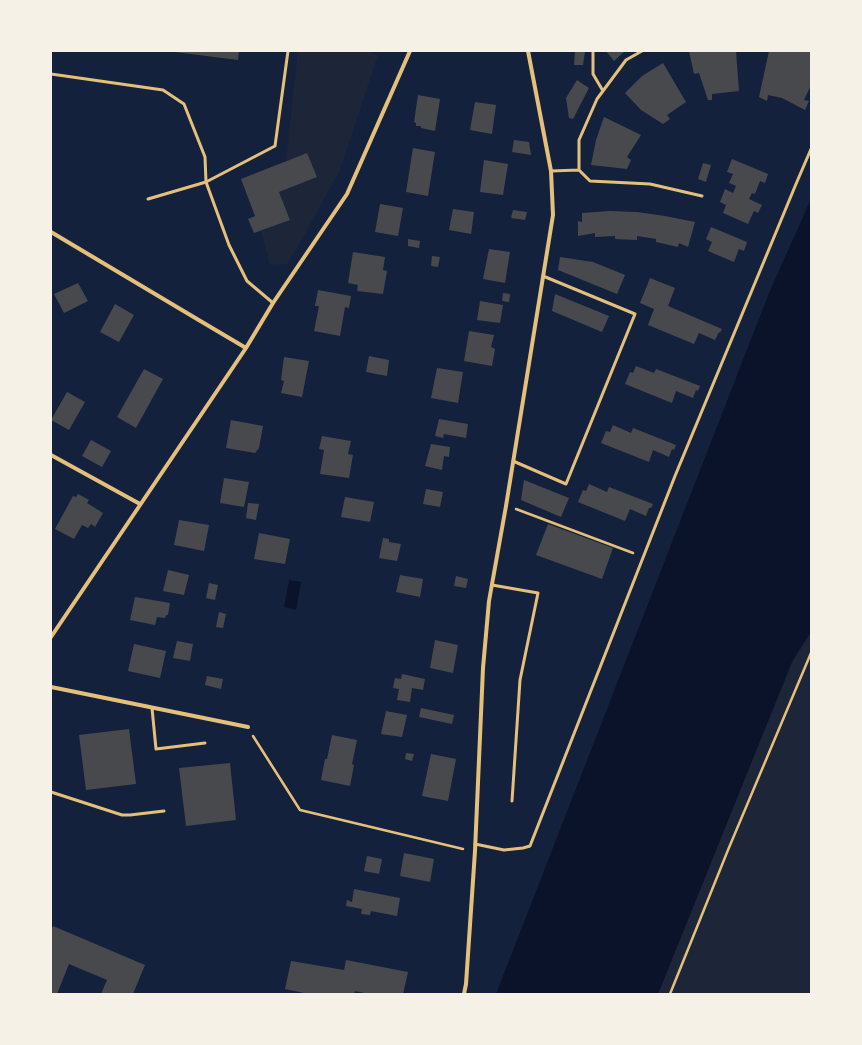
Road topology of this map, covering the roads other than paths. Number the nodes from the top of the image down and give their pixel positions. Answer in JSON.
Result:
{"nodes":[{"id":1,"x":288,"y":51,"type":"edge"},
{"id":2,"x":410,"y":51,"type":"edge"},
{"id":3,"x":528,"y":51,"type":"edge"},
{"id":4,"x":593,"y":51,"type":"edge"},
{"id":5,"x":642,"y":51,"type":"edge"},
{"id":6,"x":51,"y":74,"type":"edge"},
{"id":7,"x":603,"y":91,"type":"junction"},
{"id":8,"x":811,"y":149,"type":"edge"},
{"id":9,"x":579,"y":170,"type":"junction"},
{"id":10,"x":551,"y":171,"type":"junction"},
{"id":11,"x":206,"y":182,"type":"junction"},
{"id":12,"x":702,"y":196,"type":"dead end"},
{"id":13,"x":148,"y":200,"type":"dead end"},
{"id":14,"x":51,"y":232,"type":"edge"},
{"id":15,"x":543,"y":276,"type":"junction"},
{"id":16,"x":273,"y":303,"type":"junction"},
{"id":17,"x":246,"y":348,"type":"junction"},
{"id":18,"x":51,"y":454,"type":"edge"},
{"id":19,"x":513,"y":461,"type":"junction"},
{"id":20,"x":140,"y":504,"type":"junction"},
{"id":21,"x":492,"y":585,"type":"junction"},
{"id":22,"x":51,"y":637,"type":"edge"},
{"id":23,"x":51,"y":687,"type":"edge"},
{"id":24,"x":152,"y":708,"type":"junction"},
{"id":25,"x":248,"y":727,"type":"road end"},
{"id":26,"x":205,"y":743,"type":"dead end"},
{"id":27,"x":51,"y":792,"type":"edge"},
{"id":28,"x":512,"y":801,"type":"dead end"},
{"id":29,"x":164,"y":811,"type":"dead end"},
{"id":30,"x":475,"y":844,"type":"junction"},
{"id":31,"x":464,"y":994,"type":"edge"}],
"edges":[{"from":1,"to":11,"type":"lane"},
{"from":2,"to":16,"type":"street"},
{"from":3,"to":10,"type":"street"},
{"from":4,"to":7,"type":"lane"},
{"from":5,"to":7,"type":"lane"},
{"from":6,"to":11,"type":"lane"},
{"from":7,"to":9,"type":"lane"},
{"from":8,"to":30,"type":"lane"},
{"from":9,"to":10,"type":"lane"},
{"from":9,"to":12,"type":"lane"},
{"from":10,"to":15,"type":"street"},
{"from":11,"to":13,"type":"lane"},
{"from":11,"to":16,"type":"lane"},
{"from":14,"to":17,"type":"street"},
{"from":15,"to":19,"type":"street"},
{"from":15,"to":19,"type":"lane"},
{"from":16,"to":17,"type":"street"},
{"from":17,"to":20,"type":"street"},
{"from":18,"to":20,"type":"street"},
{"from":19,"to":21,"type":"street"},
{"from":20,"to":22,"type":"street"},
{"from":21,"to":28,"type":"lane"},
{"from":21,"to":30,"type":"street"},
{"from":23,"to":24,"type":"street"},
{"from":24,"to":25,"type":"street"},
{"from":24,"to":26,"type":"lane"},
{"from":27,"to":29,"type":"lane"},
{"from":30,"to":31,"type":"street"}]}
